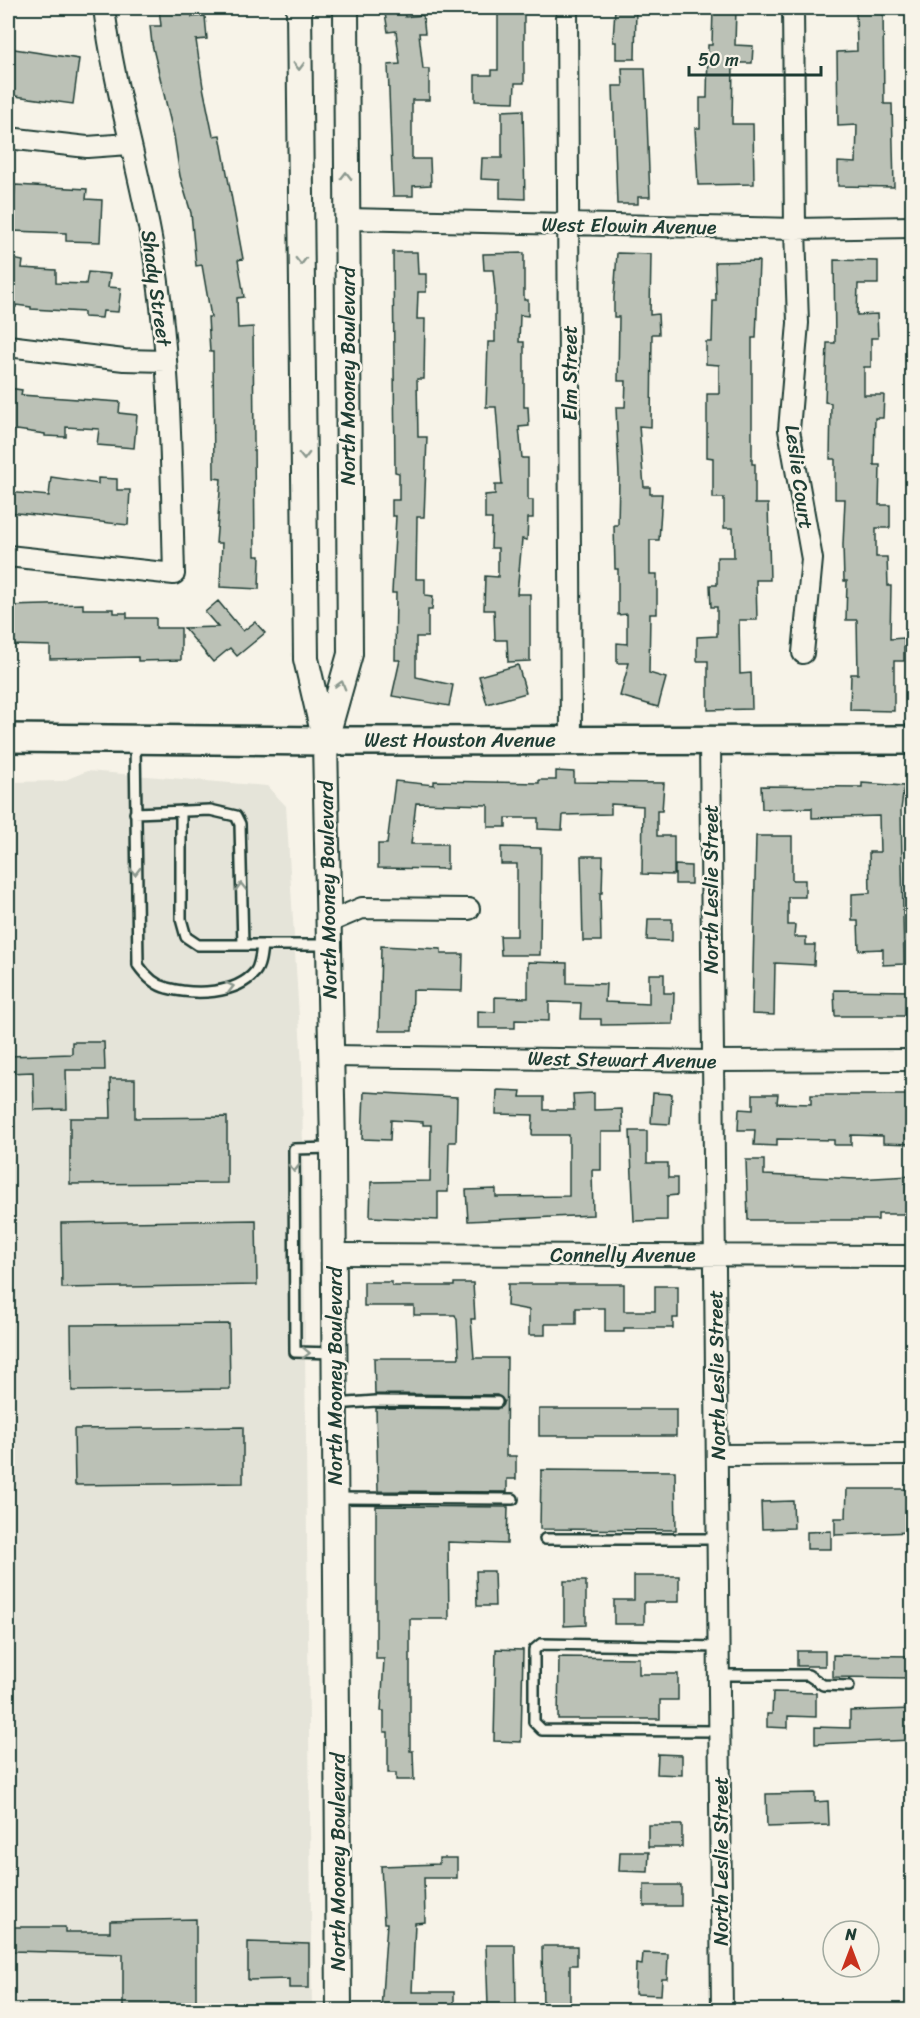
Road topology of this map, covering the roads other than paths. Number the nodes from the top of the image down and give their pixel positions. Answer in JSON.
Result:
{"nodes":[{"id":1,"x":104,"y":8,"type":"edge"},
{"id":2,"x":299,"y":8,"type":"edge"},
{"id":3,"x":346,"y":8,"type":"edge"},
{"id":4,"x":567,"y":8,"type":"edge"},
{"id":5,"x":793,"y":8,"type":"edge"},
{"id":6,"x":8,"y":138,"type":"edge"},
{"id":7,"x":129,"y":144,"type":"junction"},
{"id":8,"x":346,"y":219,"type":"junction"},
{"id":9,"x":570,"y":225,"type":"junction"},
{"id":10,"x":912,"y":227,"type":"edge"},
{"id":11,"x":795,"y":229,"type":"junction"},
{"id":12,"x":8,"y":346,"type":"edge"},
{"id":13,"x":166,"y":361,"type":"junction"},
{"id":14,"x":8,"y":556,"type":"edge"},
{"id":15,"x":803,"y":653,"type":"dead end"},
{"id":16,"x":8,"y":738,"type":"edge"},
{"id":17,"x":571,"y":739,"type":"junction"},
{"id":18,"x":710,"y":739,"type":"junction"},
{"id":19,"x":135,"y":740,"type":"junction"},
{"id":20,"x":912,"y":740,"type":"edge"},
{"id":21,"x":325,"y":741,"type":"junction"},
{"id":22,"x":181,"y":811,"type":"junction"},
{"id":23,"x":135,"y":813,"type":"junction"},
{"id":24,"x":469,"y":909,"type":"dead end"},
{"id":25,"x":329,"y":933,"type":"junction"},
{"id":26,"x":243,"y":945,"type":"junction"},
{"id":27,"x":262,"y":945,"type":"junction"},
{"id":28,"x":332,"y":1056,"type":"junction"},
{"id":29,"x":912,"y":1060,"type":"edge"},
{"id":30,"x":713,"y":1061,"type":"junction"},
{"id":31,"x":333,"y":1148,"type":"junction"},
{"id":32,"x":334,"y":1254,"type":"junction"},
{"id":33,"x":715,"y":1255,"type":"junction"},
{"id":34,"x":912,"y":1256,"type":"edge"},
{"id":35,"x":335,"y":1353,"type":"junction"},
{"id":36,"x":497,"y":1402,"type":"dead end"},
{"id":37,"x":335,"y":1404,"type":"junction"},
{"id":38,"x":912,"y":1454,"type":"edge"},
{"id":39,"x":717,"y":1455,"type":"junction"},
{"id":40,"x":336,"y":1498,"type":"junction"},
{"id":41,"x":513,"y":1499,"type":"dead end"},
{"id":42,"x":545,"y":1539,"type":"dead end"},
{"id":43,"x":718,"y":1539,"type":"junction"},
{"id":44,"x":719,"y":1647,"type":"junction"},
{"id":45,"x":719,"y":1675,"type":"junction"},
{"id":46,"x":849,"y":1686,"type":"dead end"},
{"id":47,"x":720,"y":1731,"type":"junction"},
{"id":48,"x":339,"y":2010,"type":"edge"},
{"id":49,"x":722,"y":2010,"type":"edge"}],
"edges":[{"from":1,"to":7,"type":"street","name":"Shady Street"},
{"from":2,"to":21,"type":"street","name":"North Mooney Boulevard","one_way":true},
{"from":8,"to":3,"type":"street","name":"North Mooney Boulevard","one_way":true},
{"from":4,"to":9,"type":"street","name":"Elm Street"},
{"from":5,"to":11,"type":"street"},
{"from":6,"to":7,"type":"street"},
{"from":7,"to":13,"type":"street","name":"Shady Street"},
{"from":8,"to":9,"type":"street","name":"West Elowin Avenue"},
{"from":21,"to":8,"type":"street","name":"North Mooney Boulevard","one_way":true},
{"from":9,"to":11,"type":"street","name":"West Elowin Avenue"},
{"from":9,"to":17,"type":"street","name":"Elm Street"},
{"from":10,"to":11,"type":"street","name":"West Elowin Avenue"},
{"from":11,"to":15,"type":"street","name":"Leslie Court"},
{"from":12,"to":13,"type":"street"},
{"from":13,"to":14,"type":"street","name":"Shady Street"},
{"from":16,"to":19,"type":"main road","name":"West Houston Avenue"},
{"from":17,"to":18,"type":"main road","name":"West Houston Avenue"},
{"from":17,"to":21,"type":"main road","name":"West Houston Avenue"},
{"from":18,"to":20,"type":"main road","name":"West Houston Avenue"},
{"from":18,"to":30,"type":"street","name":"North Leslie Street"},
{"from":19,"to":21,"type":"main road","name":"West Houston Avenue"},
{"from":19,"to":23,"type":"lane"},
{"from":21,"to":25,"type":"street","name":"North Mooney Boulevard"},
{"from":22,"to":23,"type":"lane"},
{"from":26,"to":22,"type":"lane","one_way":true},
{"from":22,"to":26,"type":"lane"},
{"from":23,"to":27,"type":"lane","one_way":true},
{"from":24,"to":25,"type":"street"},
{"from":25,"to":27,"type":"lane"},
{"from":25,"to":28,"type":"street","name":"North Mooney Boulevard"},
{"from":26,"to":27,"type":"lane"},
{"from":28,"to":30,"type":"street","name":"West Stewart Avenue"},
{"from":28,"to":31,"type":"street","name":"North Mooney Boulevard"},
{"from":29,"to":30,"type":"street","name":"West Stewart Avenue"},
{"from":30,"to":33,"type":"street","name":"North Leslie Street"},
{"from":31,"to":32,"type":"street","name":"North Mooney Boulevard"},
{"from":31,"to":35,"type":"lane","one_way":true},
{"from":32,"to":33,"type":"street","name":"Connelly Avenue"},
{"from":32,"to":35,"type":"street","name":"North Mooney Boulevard"},
{"from":33,"to":34,"type":"street","name":"Connelly Avenue"},
{"from":33,"to":39,"type":"street","name":"North Leslie Street"},
{"from":35,"to":37,"type":"street","name":"North Mooney Boulevard"},
{"from":36,"to":37,"type":"lane"},
{"from":37,"to":40,"type":"street","name":"North Mooney Boulevard"},
{"from":38,"to":39,"type":"street"},
{"from":39,"to":43,"type":"street","name":"North Leslie Street"},
{"from":40,"to":41,"type":"lane"},
{"from":40,"to":48,"type":"street","name":"North Mooney Boulevard"},
{"from":42,"to":43,"type":"lane"},
{"from":43,"to":44,"type":"street","name":"North Leslie Street"},
{"from":44,"to":45,"type":"street","name":"North Leslie Street"},
{"from":44,"to":47,"type":"lane"},
{"from":45,"to":46,"type":"lane"},
{"from":45,"to":47,"type":"street","name":"North Leslie Street"},
{"from":47,"to":49,"type":"street","name":"North Leslie Street"}]}
